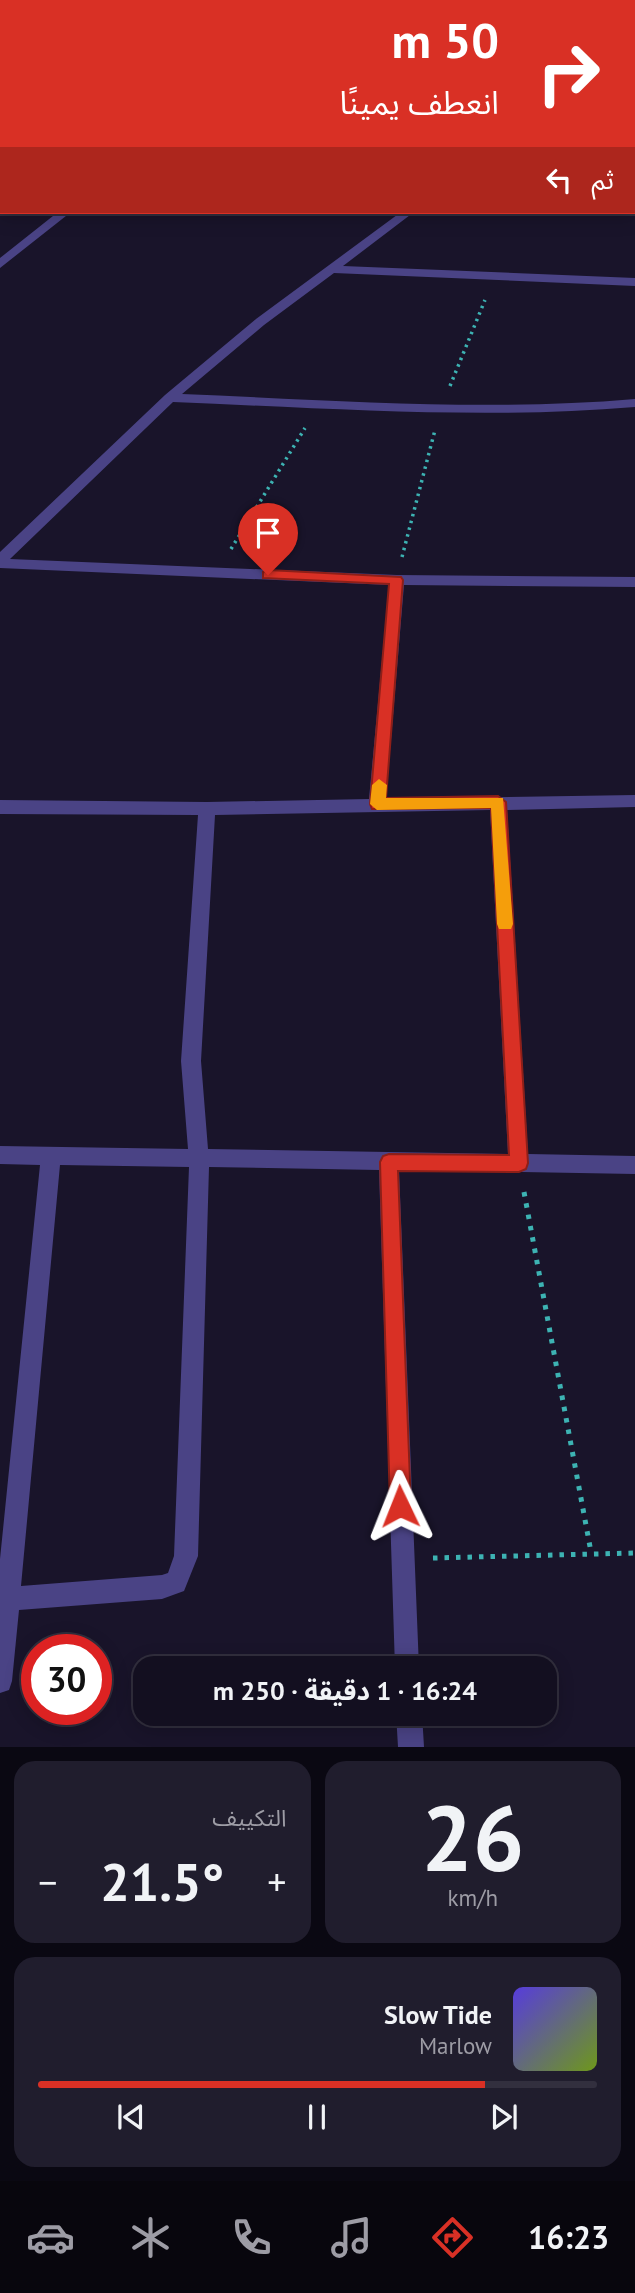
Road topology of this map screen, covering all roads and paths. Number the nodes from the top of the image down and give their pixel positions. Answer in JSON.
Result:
{"nodes":[{"id":1,"x":62,"y":214,"type":"edge"},
{"id":2,"x":405,"y":214,"type":"edge"},
{"id":3,"x":0,"y":264,"type":"edge"},
{"id":4,"x":334,"y":269,"type":"junction"},
{"id":5,"x":635,"y":282,"type":"edge"},
{"id":6,"x":170,"y":398,"type":"junction"},
{"id":7,"x":635,"y":403,"type":"edge"},
{"id":8,"x":320,"y":404,"type":"junction"},
{"id":9,"x":0,"y":561,"type":"edge"},
{"id":10,"x":216,"y":573,"type":"junction"},
{"id":11,"x":397,"y":580,"type":"junction"},
{"id":12,"x":635,"y":582,"type":"edge"},
{"id":13,"x":635,"y":801,"type":"edge"},
{"id":14,"x":498,"y":802,"type":"junction"},
{"id":15,"x":377,"y":804,"type":"junction"},
{"id":16,"x":0,"y":807,"type":"edge"},
{"id":17,"x":207,"y":809,"type":"junction"},
{"id":18,"x":0,"y":1155,"type":"edge"},
{"id":19,"x":51,"y":1156,"type":"junction"},
{"id":20,"x":199,"y":1159,"type":"junction"},
{"id":21,"x":389,"y":1162,"type":"junction"},
{"id":22,"x":519,"y":1163,"type":"junction"},
{"id":23,"x":635,"y":1165,"type":"edge"},
{"id":24,"x":591,"y":1552,"type":"junction"},
{"id":25,"x":635,"y":1553,"type":"edge"},
{"id":26,"x":402,"y":1559,"type":"junction"},
{"id":27,"x":7,"y":1599,"type":"junction"},
{"id":28,"x":406,"y":1656,"type":"edge"},
{"id":29,"x":0,"y":1681,"type":"edge"},
{"id":30,"x":410,"y":1726,"type":"edge"},
{"id":31,"x":411,"y":1747,"type":"edge"}],
"edges":[{"from":1,"to":3,"type":"street"},
{"from":2,"to":4,"type":"street"},
{"from":4,"to":5,"type":"street"},
{"from":4,"to":6,"type":"street"},
{"from":6,"to":8,"type":"street"},
{"from":6,"to":9,"type":"street"},
{"from":7,"to":8,"type":"street"},
{"from":8,"to":10,"type":"path"},
{"from":9,"to":10,"type":"street"},
{"from":10,"to":11,"type":"street"},
{"from":11,"to":12,"type":"street"},
{"from":11,"to":15,"type":"street"},
{"from":13,"to":14,"type":"street"},
{"from":14,"to":15,"type":"street"},
{"from":14,"to":22,"type":"street"},
{"from":15,"to":17,"type":"street"},
{"from":16,"to":17,"type":"street"},
{"from":17,"to":20,"type":"street"},
{"from":18,"to":19,"type":"street"},
{"from":19,"to":20,"type":"street"},
{"from":19,"to":27,"type":"street"},
{"from":20,"to":21,"type":"street"},
{"from":20,"to":27,"type":"street"},
{"from":21,"to":22,"type":"street"},
{"from":21,"to":26,"type":"street"},
{"from":22,"to":23,"type":"street"},
{"from":22,"to":24,"type":"path"},
{"from":24,"to":25,"type":"path"},
{"from":24,"to":26,"type":"path"},
{"from":26,"to":28,"type":"street"},
{"from":27,"to":29,"type":"street"},
{"from":30,"to":31,"type":"street"}]}
